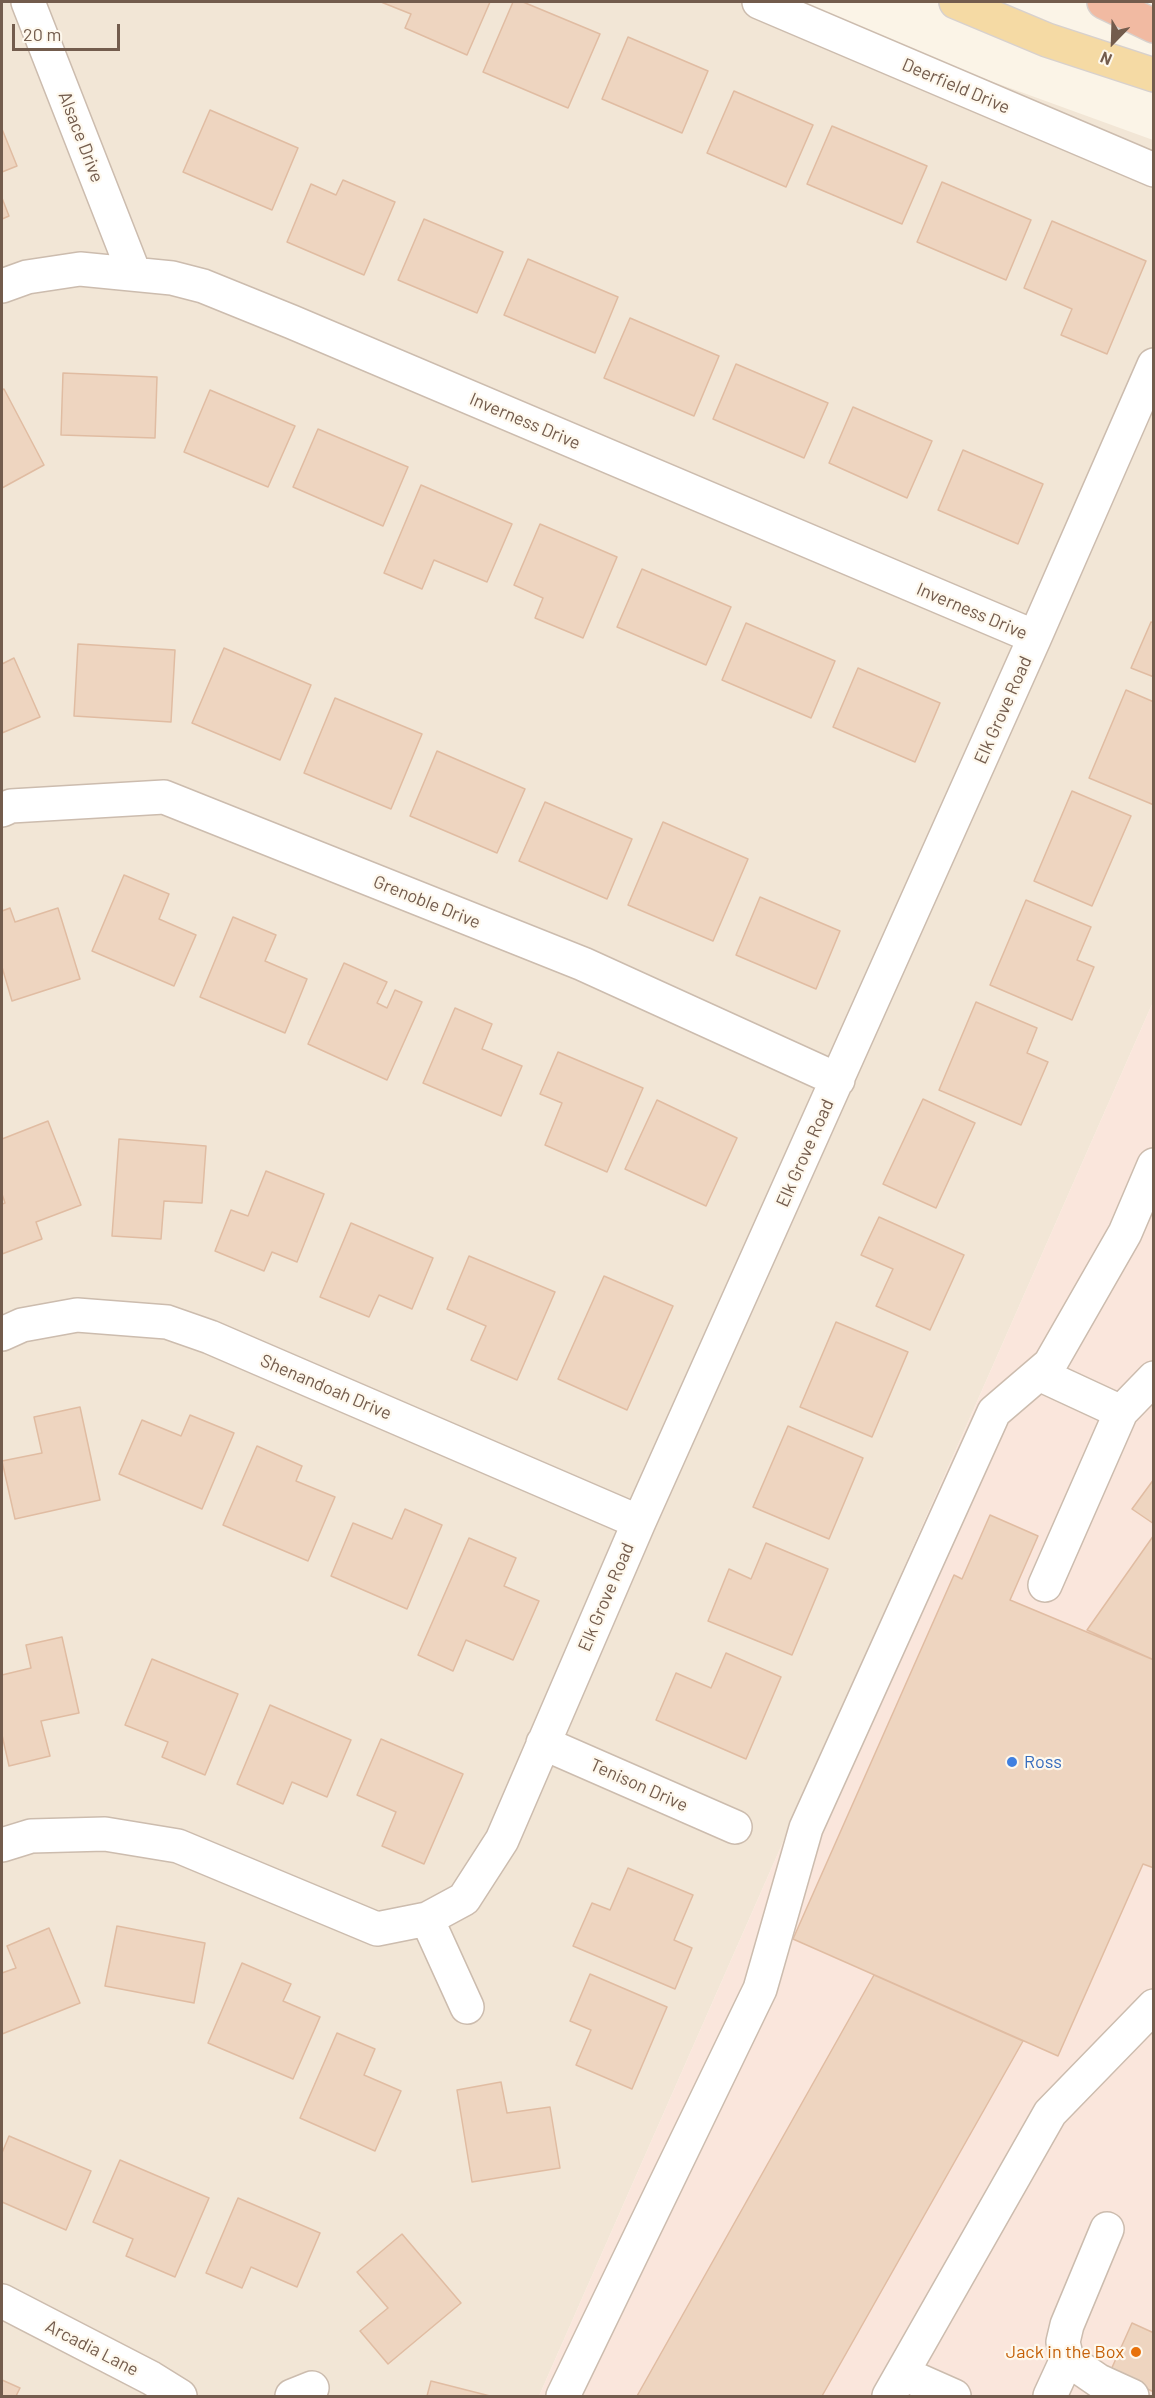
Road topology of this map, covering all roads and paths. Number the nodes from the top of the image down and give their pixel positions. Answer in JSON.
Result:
{"nodes":[{"id":1,"x":28,"y":2,"type":"edge"},
{"id":2,"x":759,"y":2,"type":"edge"},
{"id":3,"x":956,"y":2,"type":"edge"},
{"id":4,"x":1104,"y":2,"type":"edge"},
{"id":5,"x":1154,"y":26,"type":"edge"},
{"id":6,"x":1154,"y":75,"type":"edge"},
{"id":7,"x":1154,"y":170,"type":"edge"},
{"id":8,"x":134,"y":273,"type":"junction"},
{"id":9,"x":2,"y":286,"type":"edge"},
{"id":10,"x":1154,"y":365,"type":"edge"},
{"id":11,"x":1035,"y":637,"type":"junction"},
{"id":12,"x":2,"y":810,"type":"edge"},
{"id":13,"x":838,"y":1080,"type":"junction"},
{"id":14,"x":1154,"y":1165,"type":"edge"},
{"id":15,"x":2,"y":1334,"type":"edge"},
{"id":16,"x":1039,"y":1374,"type":"junction"},
{"id":17,"x":1154,"y":1378,"type":"edge"},
{"id":18,"x":1121,"y":1412,"type":"junction"},
{"id":19,"x":639,"y":1522,"type":"junction"},
{"id":20,"x":1045,"y":1585,"type":"dead end"},
{"id":21,"x":543,"y":1743,"type":"junction"},
{"id":22,"x":735,"y":1827,"type":"dead end"},
{"id":23,"x":2,"y":1845,"type":"edge"},
{"id":24,"x":427,"y":1919,"type":"junction"},
{"id":25,"x":467,"y":2007,"type":"dead end"},
{"id":26,"x":1150,"y":2016,"type":"edge"},
{"id":27,"x":1107,"y":2229,"type":"dead end"},
{"id":28,"x":2,"y":2301,"type":"edge"},
{"id":29,"x":1067,"y":2359,"type":"junction"},
{"id":30,"x":895,"y":2385,"type":"edge"},
{"id":31,"x":180,"y":2397,"type":"edge"},
{"id":32,"x":563,"y":2397,"type":"edge"},
{"id":33,"x":954,"y":2397,"type":"edge"},
{"id":34,"x":1050,"y":2397,"type":"edge"},
{"id":35,"x":1132,"y":2397,"type":"edge"}],
"edges":[{"from":1,"to":8,"type":"street","name":"Alsace Drive"},
{"from":2,"to":7,"type":"street","name":"Deerfield Drive"},
{"from":3,"to":6,"type":"main road"},
{"from":4,"to":5,"type":"highway"},
{"from":8,"to":9,"type":"street","name":"Inverness Drive"},
{"from":8,"to":11,"type":"street","name":"Inverness Drive"},
{"from":10,"to":11,"type":"street","name":"Elk Grove Road"},
{"from":11,"to":13,"type":"street","name":"Elk Grove Road"},
{"from":12,"to":13,"type":"street","name":"Grenoble Drive"},
{"from":13,"to":19,"type":"street","name":"Elk Grove Road"},
{"from":14,"to":16,"type":"street"},
{"from":15,"to":19,"type":"street","name":"Shenandoah Drive"},
{"from":16,"to":18,"type":"street"},
{"from":16,"to":32,"type":"street"},
{"from":17,"to":18,"type":"street"},
{"from":18,"to":20,"type":"street"},
{"from":19,"to":21,"type":"street","name":"Elk Grove Road"},
{"from":21,"to":22,"type":"street","name":"Tenison Drive"},
{"from":21,"to":24,"type":"street","name":"Elk Grove Road"},
{"from":23,"to":24,"type":"street","name":"Elk Grove Road"},
{"from":24,"to":25,"type":"street"},
{"from":26,"to":30,"type":"street"},
{"from":27,"to":29,"type":"street"},
{"from":28,"to":31,"type":"street","name":"Arcadia Lane"},
{"from":29,"to":34,"type":"street"},
{"from":29,"to":35,"type":"street"},
{"from":30,"to":33,"type":"street"}]}
